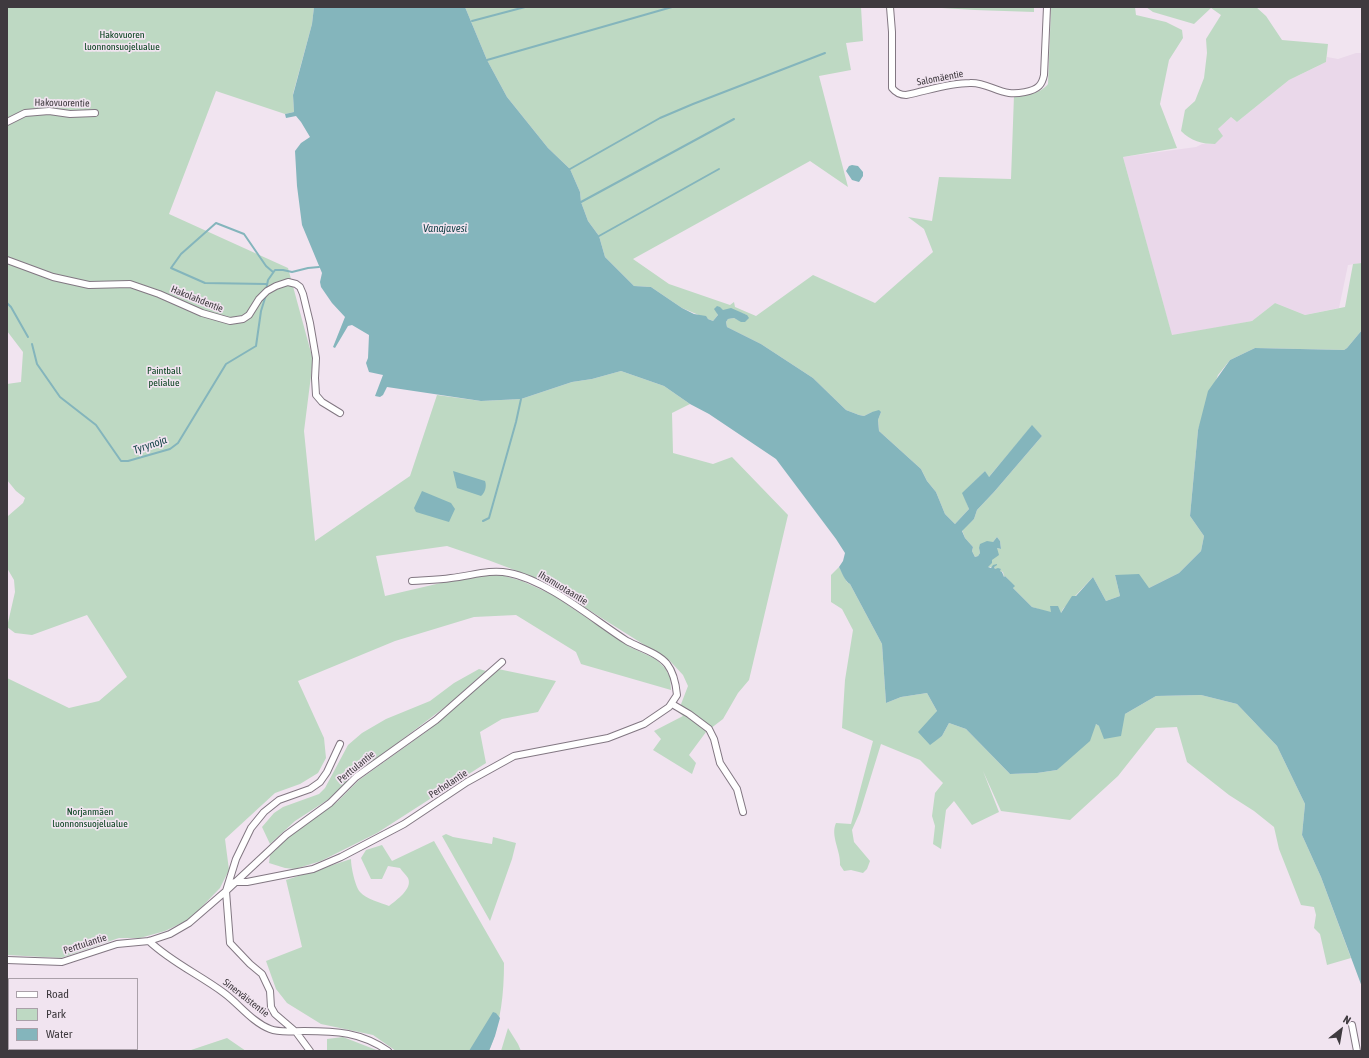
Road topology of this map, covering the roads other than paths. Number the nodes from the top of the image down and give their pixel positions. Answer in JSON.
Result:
{"nodes":[{"id":1,"x":890,"y":7,"type":"edge"},
{"id":2,"x":1047,"y":7,"type":"edge"},
{"id":3,"x":95,"y":114,"type":"dead end"},
{"id":4,"x":7,"y":122,"type":"edge"},
{"id":5,"x":7,"y":260,"type":"edge"},
{"id":6,"x":340,"y":413,"type":"dead end"},
{"id":7,"x":412,"y":581,"type":"dead end"},
{"id":8,"x":502,"y":662,"type":"dead end"},
{"id":9,"x":672,"y":704,"type":"junction"},
{"id":10,"x":340,"y":744,"type":"dead end"},
{"id":11,"x":743,"y":812,"type":"dead end"},
{"id":12,"x":235,"y":882,"type":"junction"},
{"id":13,"x":226,"y":891,"type":"junction"},
{"id":14,"x":149,"y":941,"type":"junction"},
{"id":15,"x":7,"y":960,"type":"edge"},
{"id":16,"x":1352,"y":1025,"type":"dead end"},
{"id":17,"x":296,"y":1032,"type":"junction"},
{"id":18,"x":310,"y":1051,"type":"edge"},
{"id":19,"x":388,"y":1051,"type":"edge"},
{"id":20,"x":1357,"y":1051,"type":"edge"}],
"edges":[{"from":1,"to":2,"type":"street","name":"Salomäentie"},
{"from":3,"to":4,"type":"street","name":"Hakovuorentie"},
{"from":5,"to":6,"type":"street","name":"Hakolahdentie"},
{"from":7,"to":9,"type":"street","name":"Ihamuotaantie"},
{"from":8,"to":12,"type":"street","name":"Perttulantie"},
{"from":9,"to":11,"type":"street"},
{"from":9,"to":12,"type":"street","name":"Perholantie"},
{"from":10,"to":13,"type":"street","name":"Perttulantie"},
{"from":12,"to":13,"type":"street","name":"Perttulantie"},
{"from":13,"to":14,"type":"street","name":"Perttulantie"},
{"from":13,"to":17,"type":"street"},
{"from":14,"to":15,"type":"street","name":"Perttulantie"},
{"from":14,"to":17,"type":"street","name":"Sinerväistentie"},
{"from":16,"to":20,"type":"street"},
{"from":17,"to":18,"type":"street"},
{"from":17,"to":19,"type":"street","name":"Sinerväistentie"}]}
